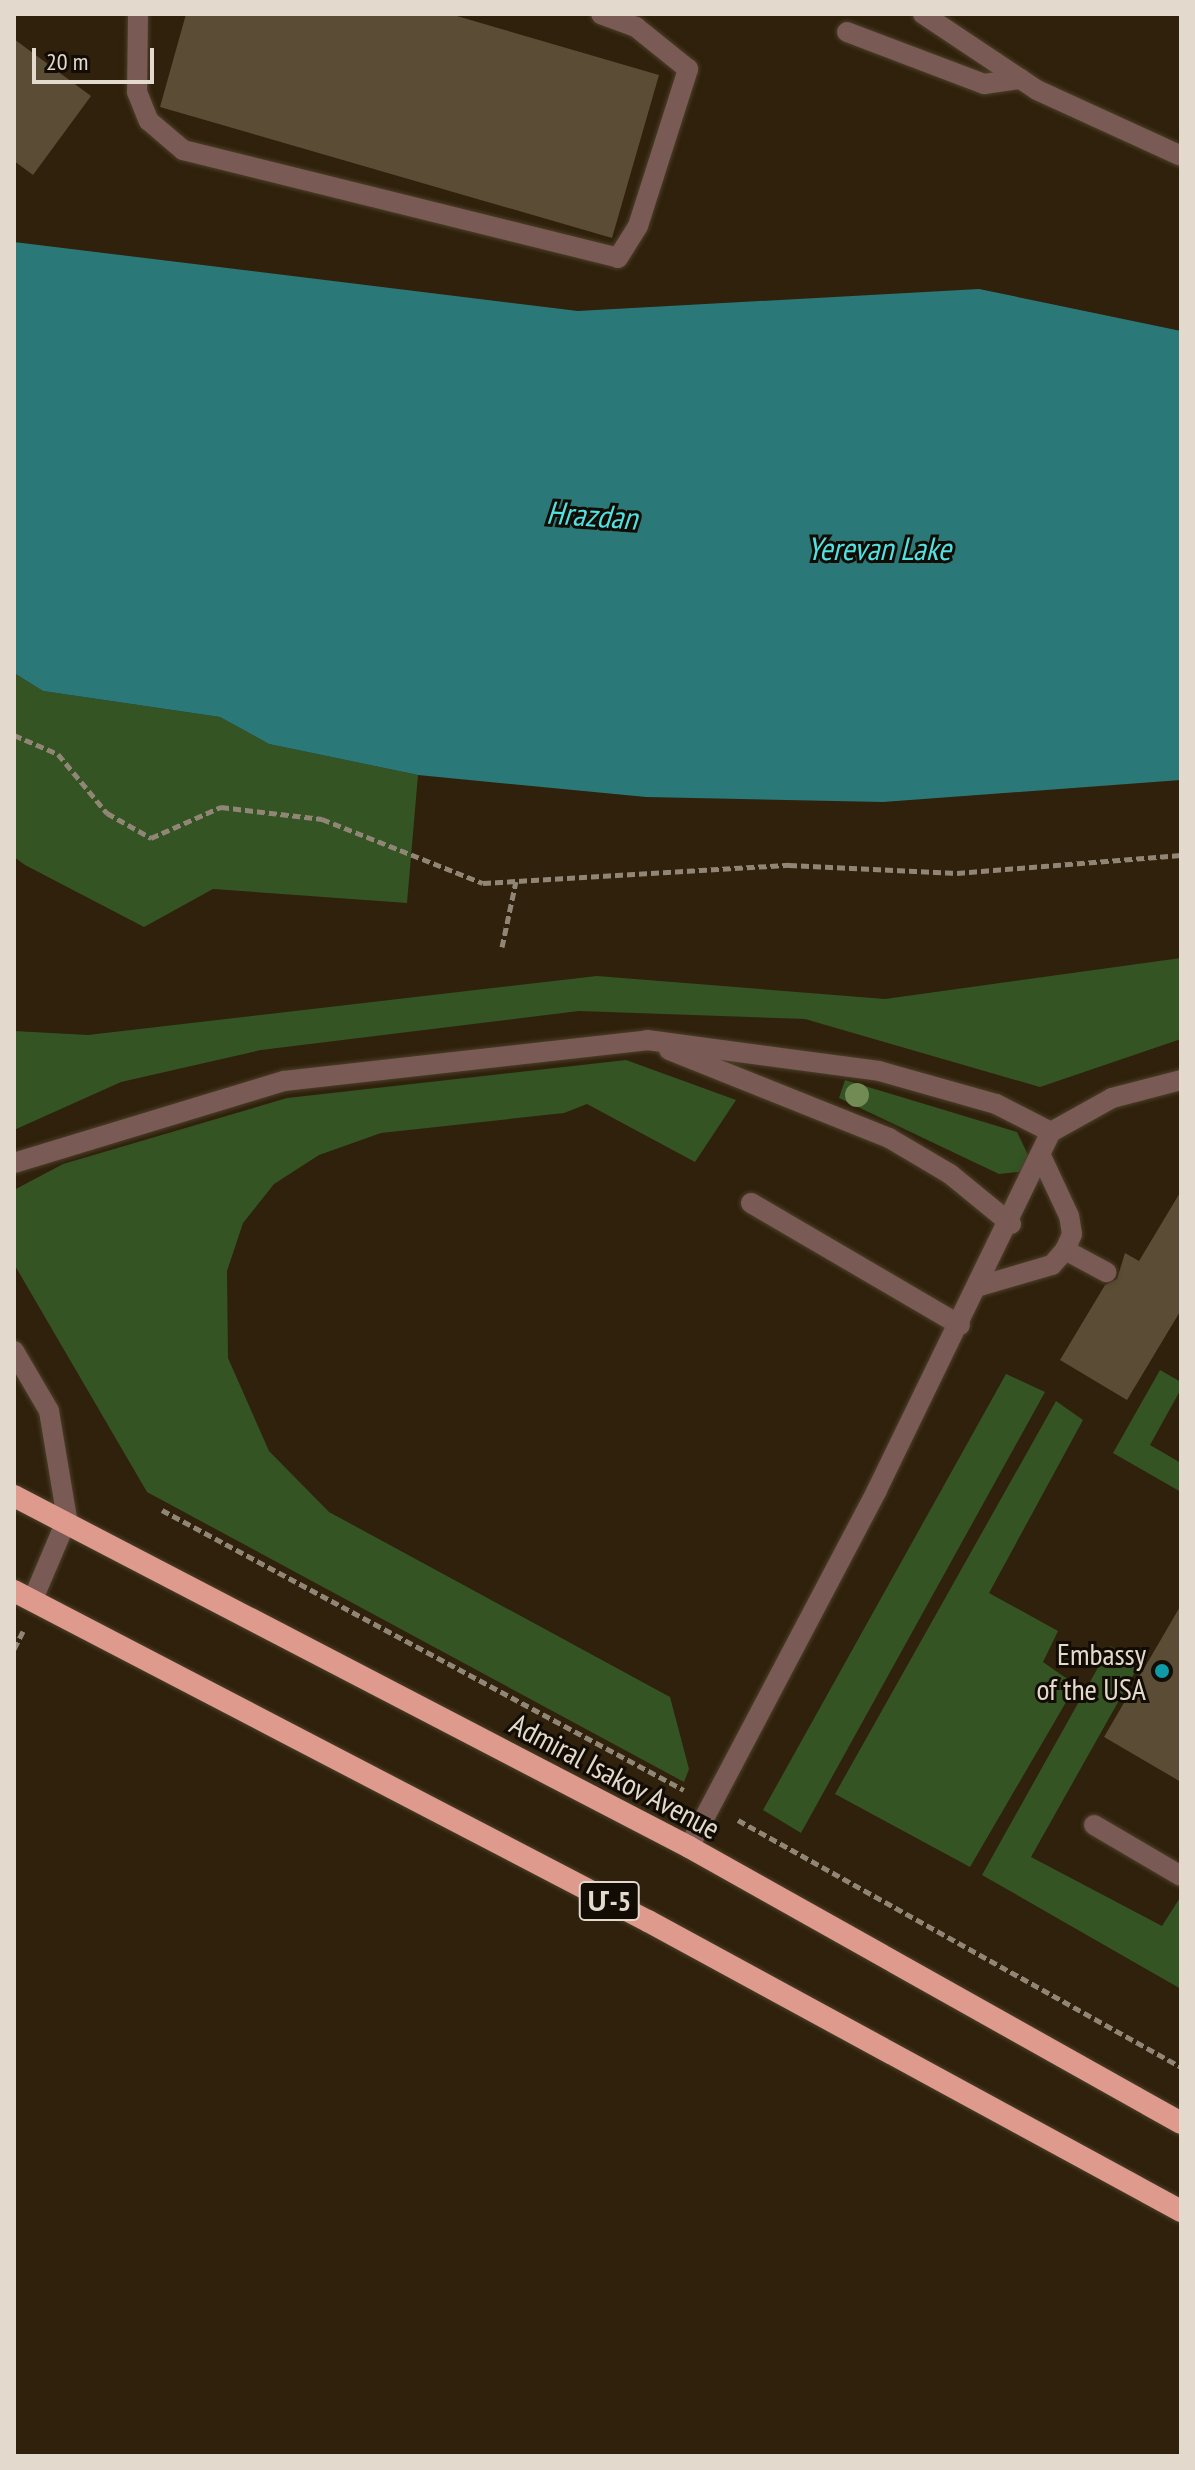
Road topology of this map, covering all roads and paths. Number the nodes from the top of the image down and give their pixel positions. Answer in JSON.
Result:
{"nodes":[{"id":1,"x":138,"y":14,"type":"edge"},
{"id":2,"x":601,"y":14,"type":"edge"},
{"id":3,"x":923,"y":14,"type":"edge"},
{"id":4,"x":847,"y":32,"type":"dead end"},
{"id":5,"x":1021,"y":79,"type":"junction"},
{"id":6,"x":1181,"y":156,"type":"edge"},
{"id":7,"x":14,"y":735,"type":"edge"},
{"id":8,"x":1181,"y":855,"type":"edge"},
{"id":9,"x":516,"y":881,"type":"junction"},
{"id":10,"x":502,"y":947,"type":"dead end"},
{"id":11,"x":647,"y":1040,"type":"junction"},
{"id":12,"x":1181,"y":1080,"type":"edge"},
{"id":13,"x":1051,"y":1132,"type":"junction"},
{"id":14,"x":1041,"y":1156,"type":"junction"},
{"id":15,"x":14,"y":1163,"type":"edge"},
{"id":16,"x":751,"y":1203,"type":"dead end"},
{"id":17,"x":1011,"y":1224,"type":"junction"},
{"id":18,"x":1065,"y":1250,"type":"junction"},
{"id":19,"x":1106,"y":1272,"type":"dead end"},
{"id":20,"x":980,"y":1286,"type":"junction"},
{"id":21,"x":960,"y":1325,"type":"junction"},
{"id":22,"x":14,"y":1351,"type":"edge"},
{"id":23,"x":14,"y":1496,"type":"edge"},
{"id":24,"x":162,"y":1510,"type":"dead end"},
{"id":25,"x":67,"y":1519,"type":"junction"},
{"id":26,"x":23,"y":1595,"type":"edge"},
{"id":27,"x":713,"y":1805,"type":"junction"},
{"id":28,"x":1094,"y":1825,"type":"dead end"},
{"id":29,"x":689,"y":1847,"type":"junction"},
{"id":30,"x":1181,"y":1876,"type":"edge"},
{"id":31,"x":1181,"y":2067,"type":"edge"},
{"id":32,"x":1181,"y":2123,"type":"edge"},
{"id":33,"x":1181,"y":2211,"type":"edge"}],
"edges":[{"from":1,"to":2,"type":"street"},
{"from":3,"to":5,"type":"street"},
{"from":4,"to":5,"type":"street"},
{"from":5,"to":6,"type":"street"},
{"from":7,"to":9,"type":"path"},
{"from":8,"to":9,"type":"path"},
{"from":9,"to":10,"type":"path"},
{"from":11,"to":13,"type":"street"},
{"from":11,"to":15,"type":"street"},
{"from":11,"to":17,"type":"street"},
{"from":12,"to":13,"type":"street"},
{"from":13,"to":14,"type":"street"},
{"from":14,"to":17,"type":"street"},
{"from":14,"to":18,"type":"street"},
{"from":16,"to":21,"type":"street"},
{"from":17,"to":20,"type":"street"},
{"from":18,"to":19,"type":"street"},
{"from":18,"to":20,"type":"street"},
{"from":20,"to":21,"type":"street"},
{"from":21,"to":27,"type":"street"},
{"from":22,"to":25,"type":"street"},
{"from":23,"to":25,"type":"highway","name":"Admiral Isakov Avenue"},
{"from":24,"to":27,"type":"path"},
{"from":25,"to":26,"type":"street"},
{"from":25,"to":29,"type":"highway","name":"Admiral Isakov Avenue"},
{"from":26,"to":33,"type":"highway","number":"Մ-5"},
{"from":27,"to":29,"type":"street"},
{"from":27,"to":31,"type":"path"},
{"from":28,"to":30,"type":"street"},
{"from":29,"to":32,"type":"highway","name":"Admiral Isakov Avenue"}]}
